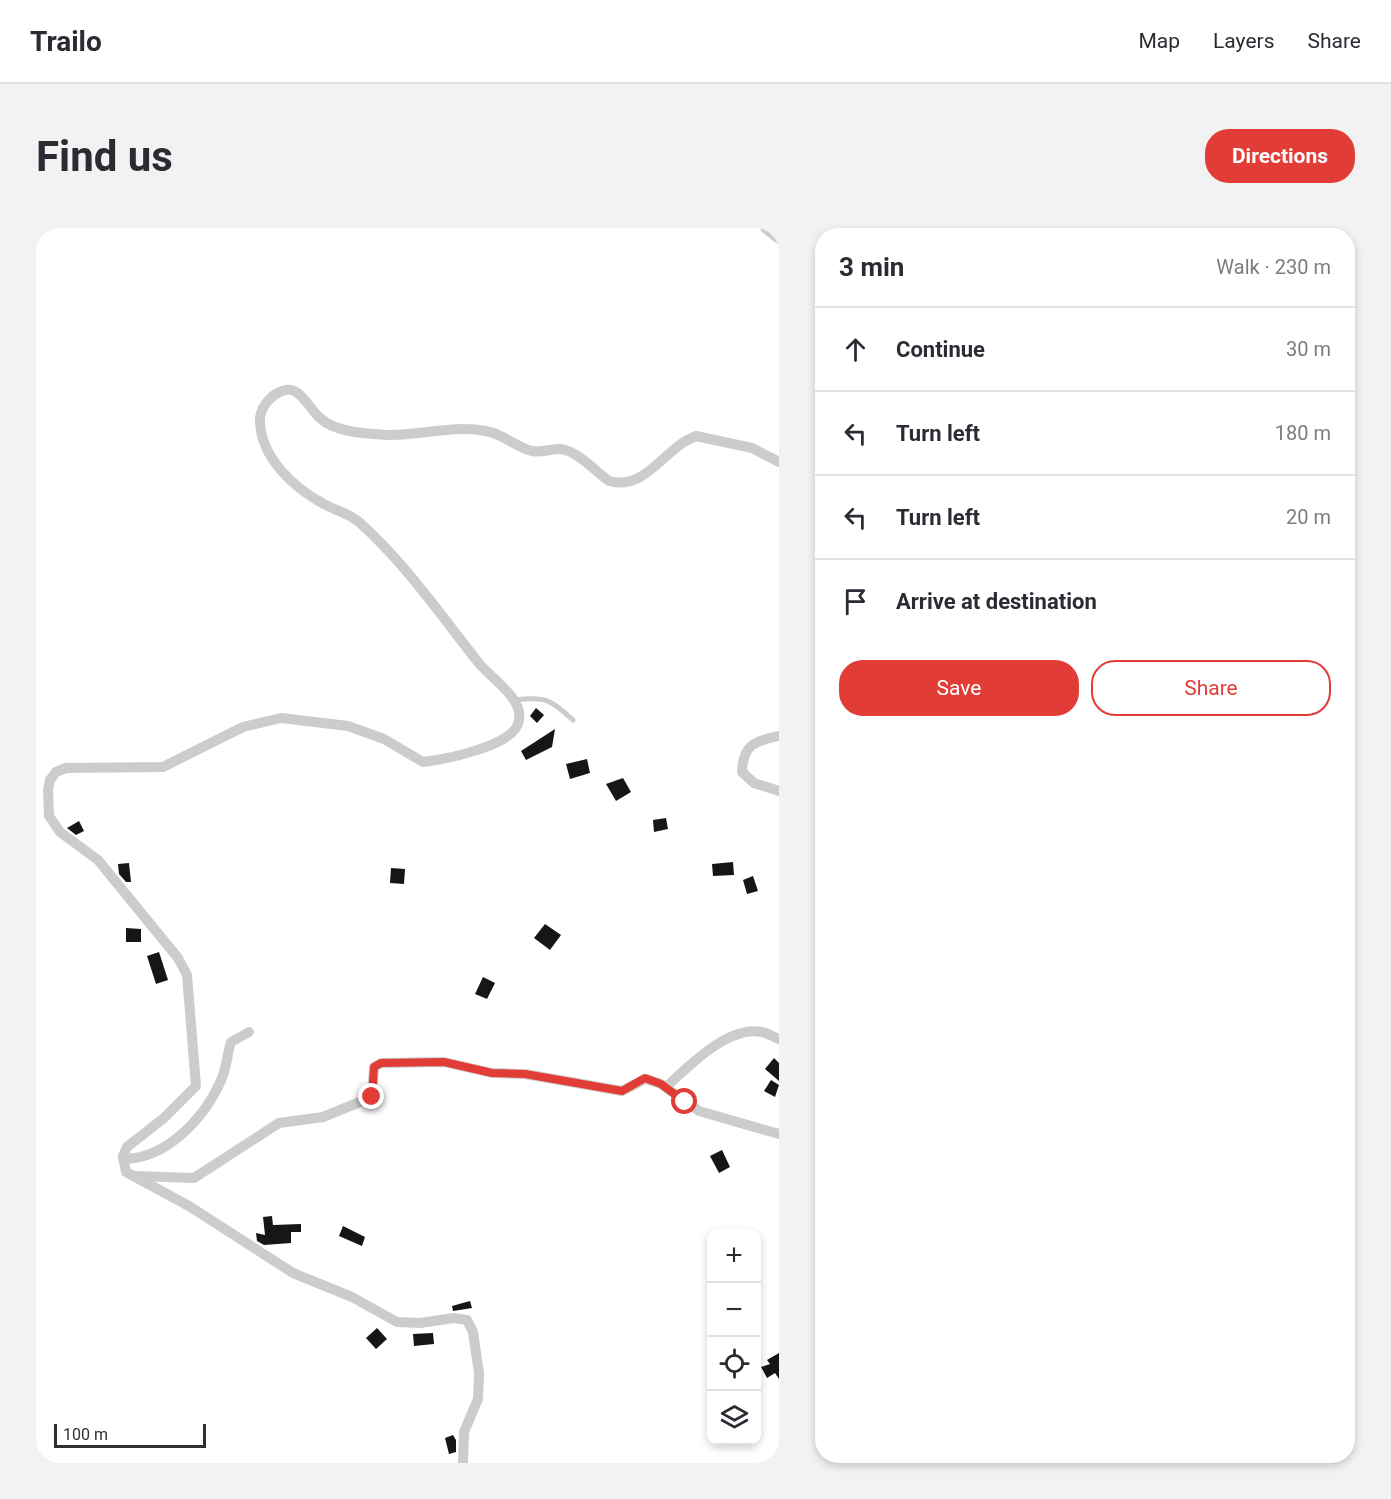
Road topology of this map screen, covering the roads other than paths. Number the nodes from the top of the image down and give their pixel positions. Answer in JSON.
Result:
{"nodes":[{"id":1,"x":765,"y":228,"type":"edge"},
{"id":2,"x":779,"y":240,"type":"edge"},
{"id":3,"x":779,"y":462,"type":"edge"},
{"id":4,"x":514,"y":700,"type":"junction"},
{"id":5,"x":573,"y":720,"type":"dead end"},
{"id":6,"x":779,"y":736,"type":"edge"},
{"id":7,"x":779,"y":791,"type":"edge"},
{"id":8,"x":249,"y":1032,"type":"dead end"},
{"id":9,"x":779,"y":1039,"type":"edge"},
{"id":10,"x":666,"y":1087,"type":"junction"},
{"id":11,"x":779,"y":1134,"type":"edge"},
{"id":12,"x":123,"y":1158,"type":"junction"},
{"id":13,"x":132,"y":1176,"type":"junction"},
{"id":14,"x":463,"y":1463,"type":"edge"}],
"edges":[{"from":1,"to":2,"type":"street"},
{"from":3,"to":4,"type":"street"},
{"from":4,"to":5,"type":"lane"},
{"from":4,"to":12,"type":"street"},
{"from":6,"to":7,"type":"street"},
{"from":8,"to":12,"type":"street"},
{"from":9,"to":10,"type":"street"},
{"from":10,"to":11,"type":"street"},
{"from":10,"to":13,"type":"street"},
{"from":12,"to":13,"type":"street"},
{"from":13,"to":14,"type":"street"}]}
